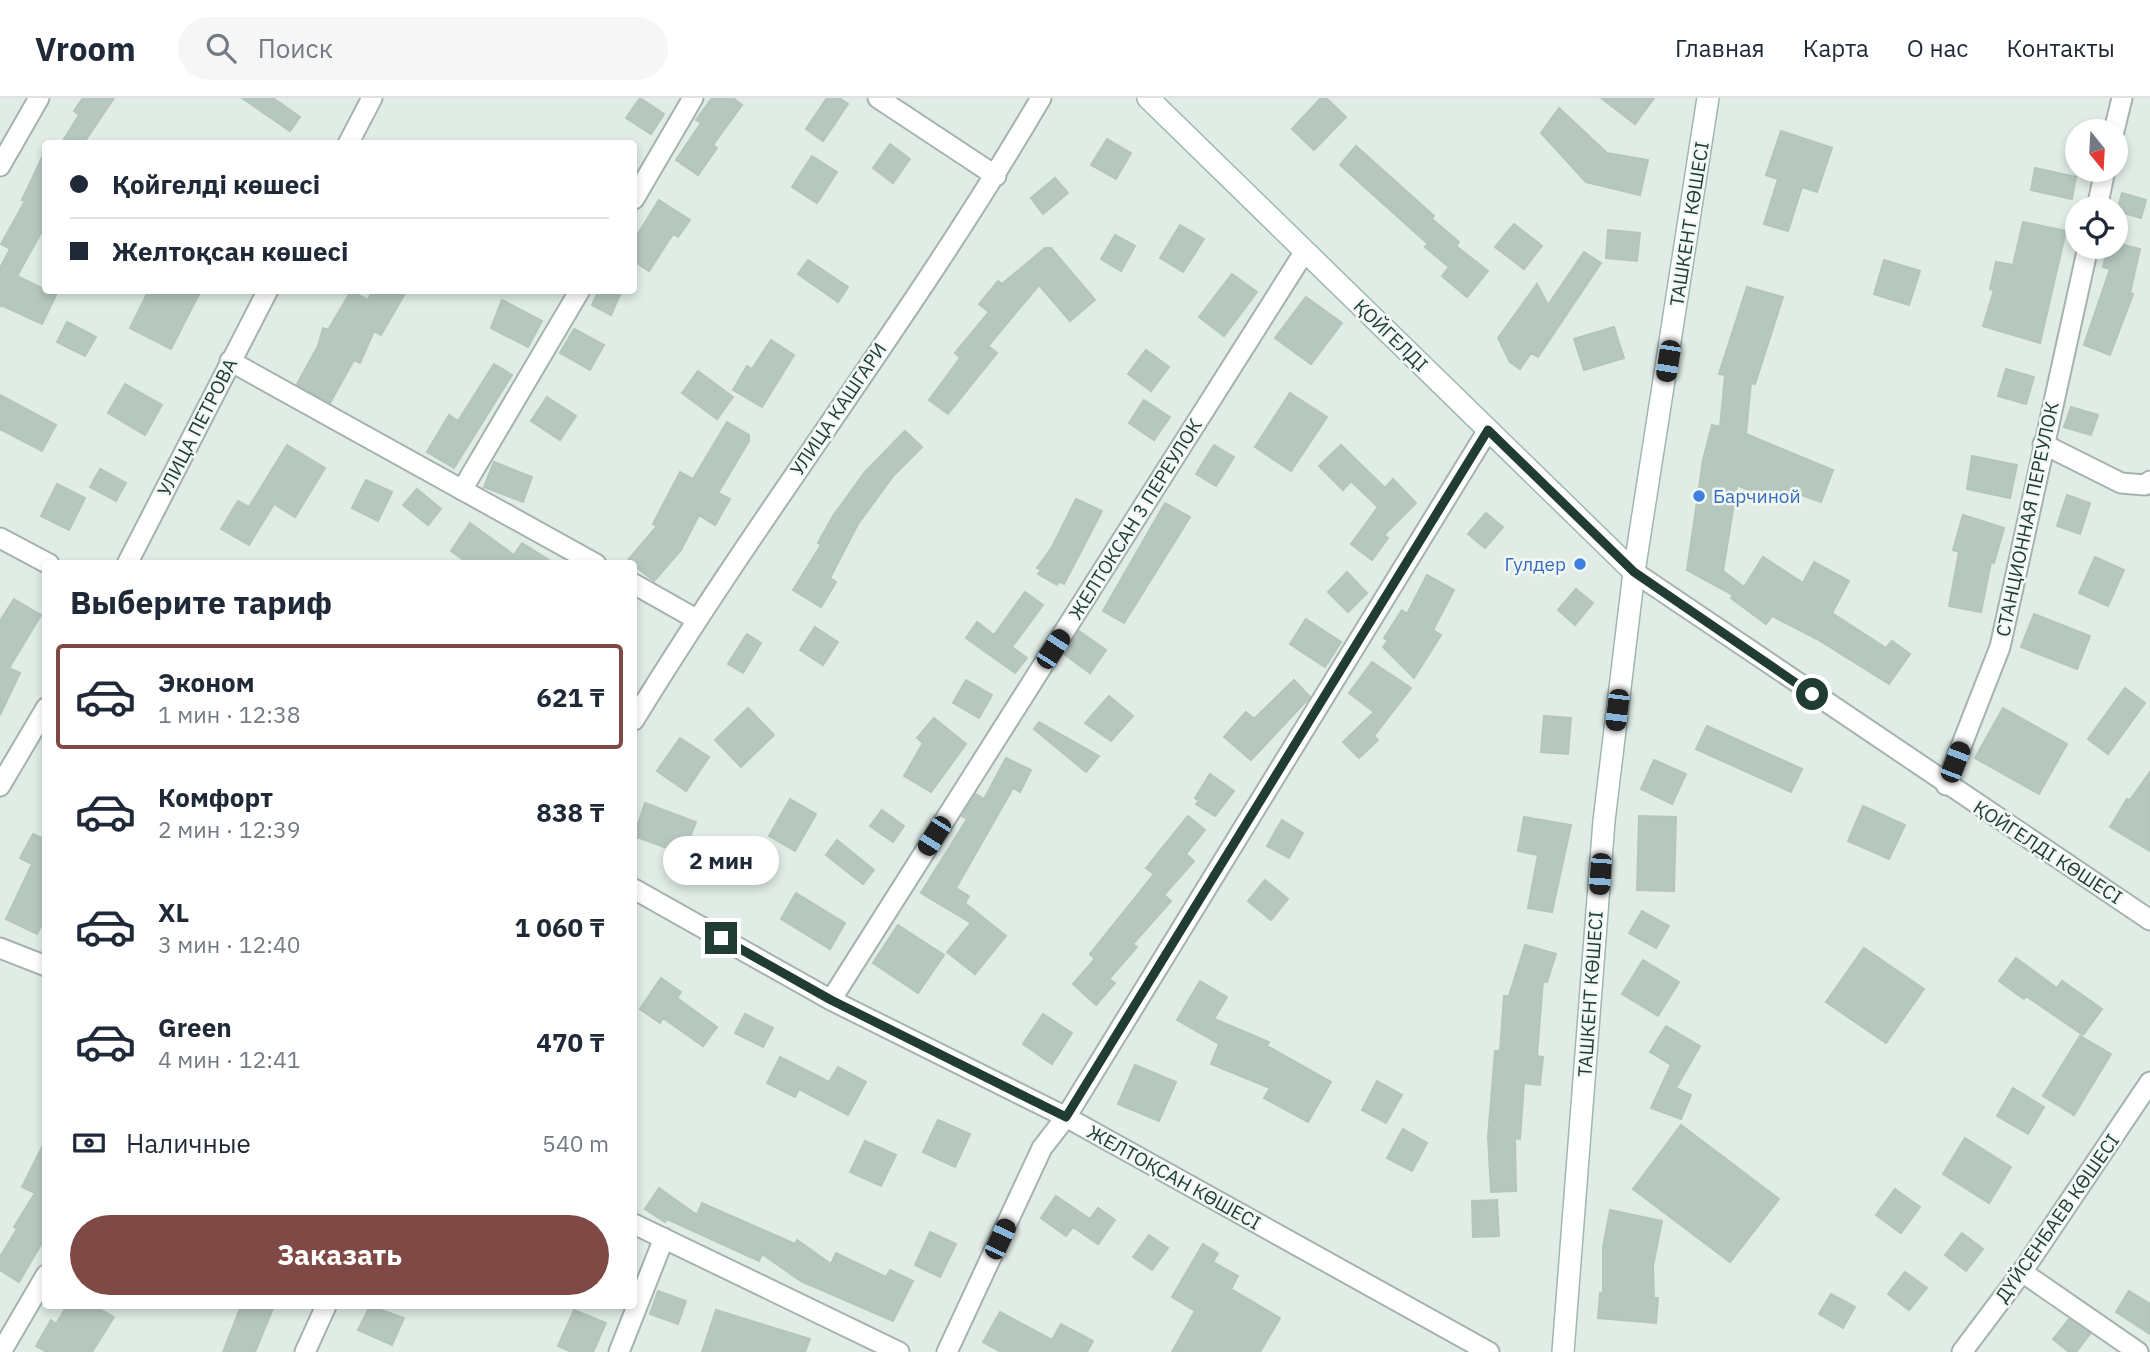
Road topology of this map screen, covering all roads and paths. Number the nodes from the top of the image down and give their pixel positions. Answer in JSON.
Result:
{"nodes":[{"id":1,"x":39,"y":98,"type":"edge"},
{"id":2,"x":372,"y":98,"type":"edge"},
{"id":3,"x":693,"y":98,"type":"edge"},
{"id":4,"x":878,"y":98,"type":"edge"},
{"id":5,"x":1041,"y":98,"type":"edge"},
{"id":6,"x":1148,"y":98,"type":"edge"},
{"id":7,"x":1708,"y":98,"type":"edge"},
{"id":8,"x":2122,"y":98,"type":"edge"},
{"id":9,"x":2117,"y":119,"type":"edge"},
{"id":10,"x":350,"y":140,"type":"edge"},
{"id":11,"x":0,"y":166,"type":"edge"},
{"id":12,"x":996,"y":176,"type":"junction"},
{"id":13,"x":637,"y":194,"type":"edge"},
{"id":14,"x":1305,"y":251,"type":"junction"},
{"id":15,"x":2085,"y":259,"type":"edge"},
{"id":16,"x":266,"y":294,"type":"edge"},
{"id":17,"x":578,"y":294,"type":"edge"},
{"id":18,"x":230,"y":361,"type":"junction"},
{"id":19,"x":1488,"y":430,"type":"junction"},
{"id":20,"x":2043,"y":444,"type":"junction"},
{"id":21,"x":2150,"y":481,"type":"edge"},
{"id":22,"x":462,"y":489,"type":"junction"},
{"id":23,"x":0,"y":538,"type":"edge"},
{"id":24,"x":42,"y":560,"type":"edge"},
{"id":25,"x":129,"y":560,"type":"edge"},
{"id":26,"x":589,"y":560,"type":"edge"},
{"id":27,"x":1634,"y":572,"type":"junction"},
{"id":28,"x":637,"y":586,"type":"edge"},
{"id":29,"x":696,"y":619,"type":"junction"},
{"id":30,"x":42,"y":715,"type":"edge"},
{"id":31,"x":637,"y":715,"type":"edge"},
{"id":32,"x":1946,"y":785,"type":"junction"},
{"id":33,"x":0,"y":786,"type":"edge"},
{"id":34,"x":637,"y":891,"type":"edge"},
{"id":35,"x":2150,"y":920,"type":"edge"},
{"id":36,"x":0,"y":948,"type":"edge"},
{"id":37,"x":42,"y":964,"type":"edge"},
{"id":38,"x":831,"y":1000,"type":"junction"},
{"id":39,"x":2150,"y":1082,"type":"edge"},
{"id":40,"x":1066,"y":1117,"type":"junction"},
{"id":41,"x":637,"y":1225,"type":"edge"},
{"id":42,"x":664,"y":1238,"type":"junction"},
{"id":43,"x":2022,"y":1272,"type":"junction"},
{"id":44,"x":42,"y":1282,"type":"edge"},
{"id":45,"x":637,"y":1306,"type":"edge"},
{"id":46,"x":326,"y":1309,"type":"edge"},
{"id":47,"x":636,"y":1309,"type":"edge"},
{"id":48,"x":1,"y":1352,"type":"edge"},
{"id":49,"x":305,"y":1352,"type":"edge"},
{"id":50,"x":619,"y":1352,"type":"edge"},
{"id":51,"x":898,"y":1352,"type":"edge"},
{"id":52,"x":947,"y":1352,"type":"edge"},
{"id":53,"x":1489,"y":1352,"type":"edge"},
{"id":54,"x":1563,"y":1352,"type":"edge"},
{"id":55,"x":1962,"y":1352,"type":"edge"},
{"id":56,"x":2138,"y":1352,"type":"edge"}],
"edges":[{"from":1,"to":11,"type":"street"},
{"from":2,"to":10,"type":"street"},
{"from":3,"to":13,"type":"street"},
{"from":4,"to":12,"type":"street"},
{"from":5,"to":12,"type":"street","name":"УЛИЦА КАШГАРИ"},
{"from":6,"to":14,"type":"main road","name":"ҚОЙГЕЛДІ"},
{"from":7,"to":27,"type":"main road","name":"ТАШКЕНТ КӨШЕСІ"},
{"from":8,"to":9,"type":"street"},
{"from":12,"to":29,"type":"street","name":"УЛИЦА КАШГАРИ"},
{"from":14,"to":19,"type":"main road","name":"ҚОЙГЕЛДІ"},
{"from":14,"to":38,"type":"street","name":"ЖЕЛТОКСАН 3 ПЕРЕУЛОК"},
{"from":15,"to":20,"type":"street","name":"СТАНЦИОННАЯ ПЕРЕУЛОК"},
{"from":16,"to":18,"type":"street","name":"УЛИЦА ПЕТРОВА"},
{"from":17,"to":22,"type":"street"},
{"from":18,"to":22,"type":"street"},
{"from":18,"to":25,"type":"street","name":"УЛИЦА ПЕТРОВА"},
{"from":19,"to":27,"type":"main road","name":"ҚОЙГЕЛДІ"},
{"from":19,"to":40,"type":"street"},
{"from":20,"to":21,"type":"street"},
{"from":20,"to":32,"type":"street","name":"СТАНЦИОННАЯ ПЕРЕУЛОК"},
{"from":22,"to":26,"type":"street"},
{"from":23,"to":24,"type":"street"},
{"from":27,"to":32,"type":"street","name":"ҚОЙГЕЛДІ КӨШЕСІ"},
{"from":27,"to":54,"type":"main road","name":"ТАШКЕНТ КӨШЕСІ"},
{"from":28,"to":29,"type":"street"},
{"from":29,"to":31,"type":"street","name":"УЛИЦА КАШГАРИ"},
{"from":30,"to":33,"type":"street"},
{"from":32,"to":35,"type":"street","name":"ҚОЙГЕЛДІ КӨШЕСІ"},
{"from":34,"to":38,"type":"street","name":"ЖЕЛТОҚСАН КӨШЕСІ"},
{"from":36,"to":37,"type":"street"},
{"from":38,"to":40,"type":"street","name":"ЖЕЛТОҚСАН КӨШЕСІ"},
{"from":39,"to":43,"type":"street","name":"ДҮЙСЕНБАЕВ КӨШЕСІ"},
{"from":40,"to":52,"type":"street"},
{"from":40,"to":53,"type":"street","name":"ЖЕЛТОҚСАН КӨШЕСІ"},
{"from":41,"to":42,"type":"street"},
{"from":42,"to":45,"type":"street"},
{"from":42,"to":51,"type":"street"},
{"from":43,"to":55,"type":"street","name":"ДҮЙСЕНБАЕВ КӨШЕСІ"},
{"from":43,"to":56,"type":"street"},
{"from":44,"to":48,"type":"street"},
{"from":46,"to":49,"type":"street"},
{"from":47,"to":50,"type":"street"}]}
